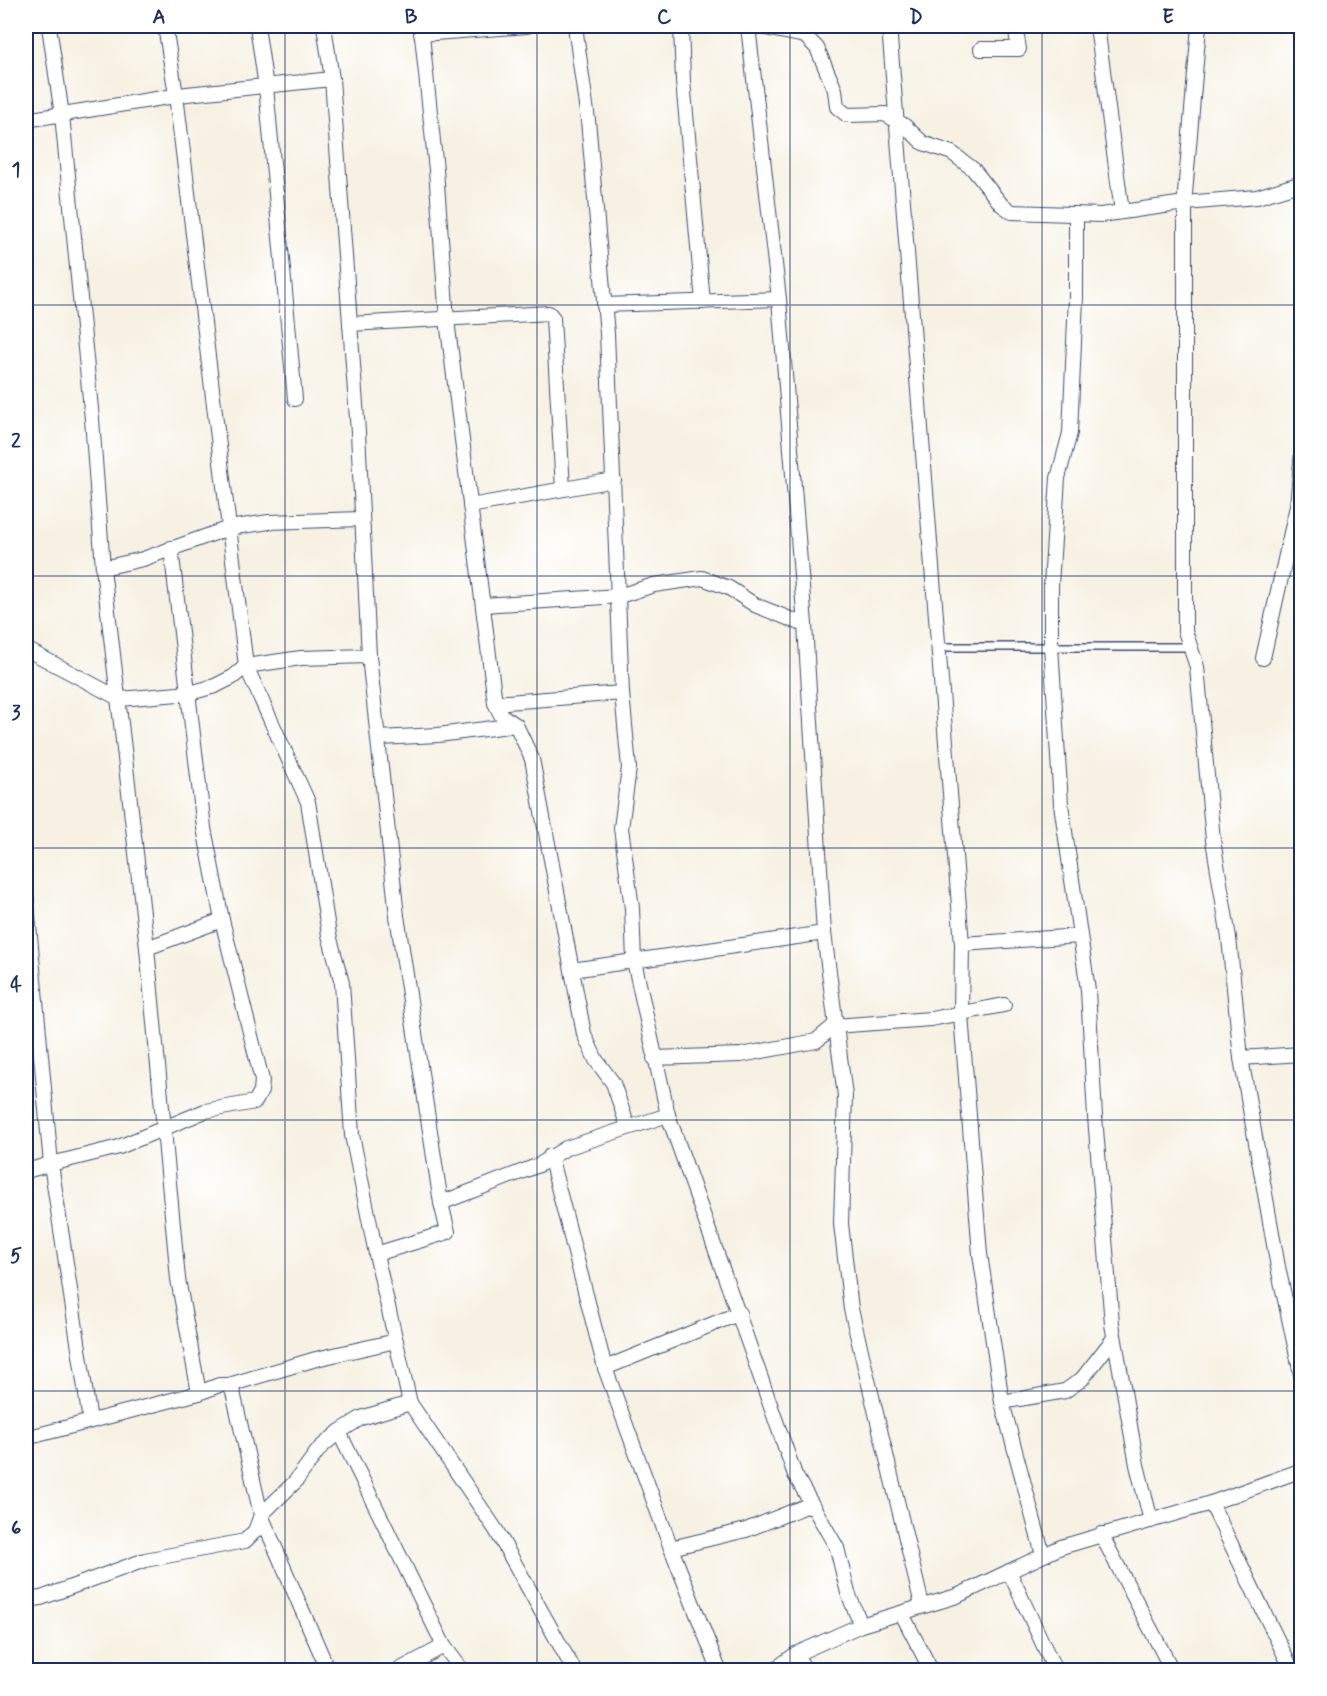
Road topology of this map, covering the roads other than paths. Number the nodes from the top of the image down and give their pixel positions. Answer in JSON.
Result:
{"nodes":[{"id":1,"x":49,"y":26,"type":"edge"},
{"id":2,"x":165,"y":26,"type":"edge"},
{"id":3,"x":257,"y":26,"type":"edge"},
{"id":4,"x":324,"y":26,"type":"edge"},
{"id":5,"x":527,"y":26,"type":"edge"},
{"id":6,"x":575,"y":26,"type":"edge"},
{"id":7,"x":681,"y":26,"type":"edge"},
{"id":8,"x":748,"y":26,"type":"edge"},
{"id":9,"x":756,"y":26,"type":"edge"},
{"id":10,"x":889,"y":26,"type":"edge"},
{"id":11,"x":1015,"y":26,"type":"edge"},
{"id":12,"x":1097,"y":26,"type":"edge"},
{"id":13,"x":1199,"y":26,"type":"edge"},
{"id":14,"x":1299,"y":26,"type":"edge"},
{"id":15,"x":421,"y":30,"type":"edge"},
{"id":16,"x":1302,"y":44,"type":"edge"},
{"id":17,"x":981,"y":49,"type":"dead end"},
{"id":18,"x":332,"y":80,"type":"junction"},
{"id":19,"x":266,"y":87,"type":"junction"},
{"id":20,"x":177,"y":95,"type":"junction"},
{"id":21,"x":62,"y":115,"type":"junction"},
{"id":22,"x":26,"y":120,"type":"edge"},
{"id":23,"x":897,"y":121,"type":"junction"},
{"id":24,"x":1302,"y":183,"type":"edge"},
{"id":25,"x":1185,"y":203,"type":"junction"},
{"id":26,"x":1122,"y":212,"type":"junction"},
{"id":27,"x":1076,"y":214,"type":"junction"},
{"id":28,"x":779,"y":299,"type":"junction"},
{"id":29,"x":703,"y":302,"type":"junction"},
{"id":30,"x":604,"y":305,"type":"junction"},
{"id":31,"x":447,"y":320,"type":"junction"},
{"id":32,"x":350,"y":324,"type":"junction"},
{"id":33,"x":295,"y":399,"type":"dead end"},
{"id":34,"x":1302,"y":451,"type":"edge"},
{"id":35,"x":614,"y":480,"type":"junction"},
{"id":36,"x":563,"y":489,"type":"junction"},
{"id":37,"x":470,"y":506,"type":"junction"},
{"id":38,"x":362,"y":519,"type":"junction"},
{"id":39,"x":229,"y":528,"type":"junction"},
{"id":40,"x":171,"y":548,"type":"junction"},
{"id":41,"x":103,"y":568,"type":"junction"},
{"id":42,"x":619,"y":596,"type":"junction"},
{"id":43,"x":484,"y":605,"type":"junction"},
{"id":44,"x":805,"y":625,"type":"junction"},
{"id":45,"x":1051,"y":646,"type":"junction"},
{"id":46,"x":938,"y":647,"type":"junction"},
{"id":47,"x":1192,"y":647,"type":"junction"},
{"id":48,"x":26,"y":649,"type":"edge"},
{"id":49,"x":369,"y":656,"type":"junction"},
{"id":50,"x":1263,"y":658,"type":"dead end"},
{"id":51,"x":246,"y":666,"type":"junction"},
{"id":52,"x":190,"y":693,"type":"junction"},
{"id":53,"x":622,"y":693,"type":"junction"},
{"id":54,"x":120,"y":699,"type":"junction"},
{"id":55,"x":495,"y":703,"type":"junction"},
{"id":56,"x":516,"y":724,"type":"junction"},
{"id":57,"x":379,"y":738,"type":"junction"},
{"id":58,"x":26,"y":893,"type":"edge"},
{"id":59,"x":222,"y":920,"type":"junction"},
{"id":60,"x":824,"y":933,"type":"junction"},
{"id":61,"x":1080,"y":936,"type":"junction"},
{"id":62,"x":962,"y":944,"type":"junction"},
{"id":63,"x":147,"y":948,"type":"junction"},
{"id":64,"x":634,"y":961,"type":"junction"},
{"id":65,"x":572,"y":970,"type":"junction"},
{"id":66,"x":1004,"y":1005,"type":"dead end"},
{"id":67,"x":960,"y":1015,"type":"junction"},
{"id":68,"x":834,"y":1026,"type":"junction"},
{"id":69,"x":1302,"y":1054,"type":"edge"},
{"id":70,"x":654,"y":1058,"type":"junction"},
{"id":71,"x":1241,"y":1058,"type":"junction"},
{"id":72,"x":668,"y":1115,"type":"junction"},
{"id":73,"x":628,"y":1127,"type":"junction"},
{"id":74,"x":164,"y":1128,"type":"junction"},
{"id":75,"x":550,"y":1156,"type":"junction"},
{"id":76,"x":51,"y":1164,"type":"junction"},
{"id":77,"x":26,"y":1171,"type":"edge"},
{"id":78,"x":441,"y":1203,"type":"junction"},
{"id":79,"x":376,"y":1254,"type":"junction"},
{"id":80,"x":740,"y":1313,"type":"junction"},
{"id":81,"x":1114,"y":1338,"type":"junction"},
{"id":82,"x":396,"y":1341,"type":"junction"},
{"id":83,"x":605,"y":1368,"type":"junction"},
{"id":84,"x":1302,"y":1379,"type":"edge"},
{"id":85,"x":229,"y":1385,"type":"junction"},
{"id":86,"x":199,"y":1393,"type":"junction"},
{"id":87,"x":1002,"y":1402,"type":"junction"},
{"id":88,"x":410,"y":1403,"type":"junction"},
{"id":89,"x":90,"y":1421,"type":"junction"},
{"id":90,"x":339,"y":1432,"type":"junction"},
{"id":91,"x":26,"y":1438,"type":"edge"},
{"id":92,"x":1302,"y":1470,"type":"edge"},
{"id":93,"x":1211,"y":1503,"type":"junction"},
{"id":94,"x":811,"y":1504,"type":"junction"},
{"id":95,"x":261,"y":1515,"type":"junction"},
{"id":96,"x":1151,"y":1521,"type":"junction"},
{"id":97,"x":1101,"y":1534,"type":"junction"},
{"id":98,"x":671,"y":1548,"type":"junction"},
{"id":99,"x":1043,"y":1555,"type":"junction"},
{"id":100,"x":1010,"y":1571,"type":"junction"},
{"id":101,"x":26,"y":1600,"type":"edge"},
{"id":102,"x":922,"y":1605,"type":"junction"},
{"id":103,"x":902,"y":1614,"type":"junction"},
{"id":104,"x":861,"y":1625,"type":"junction"},
{"id":105,"x":444,"y":1646,"type":"junction"},
{"id":106,"x":796,"y":1654,"type":"junction"},
{"id":107,"x":328,"y":1671,"type":"edge"},
{"id":108,"x":399,"y":1671,"type":"edge"},
{"id":109,"x":462,"y":1671,"type":"edge"},
{"id":110,"x":574,"y":1671,"type":"edge"},
{"id":111,"x":719,"y":1671,"type":"edge"},
{"id":112,"x":774,"y":1671,"type":"edge"},
{"id":113,"x":805,"y":1671,"type":"edge"},
{"id":114,"x":930,"y":1671,"type":"edge"},
{"id":115,"x":1055,"y":1671,"type":"edge"},
{"id":116,"x":1172,"y":1671,"type":"edge"},
{"id":117,"x":1292,"y":1671,"type":"edge"}],
"edges":[{"from":1,"to":21,"type":"street"},
{"from":2,"to":20,"type":"street"},
{"from":3,"to":19,"type":"street"},
{"from":4,"to":18,"type":"street"},
{"from":5,"to":15,"type":"street"},
{"from":6,"to":30,"type":"street"},
{"from":7,"to":29,"type":"street"},
{"from":8,"to":28,"type":"street"},
{"from":9,"to":23,"type":"street"},
{"from":10,"to":23,"type":"street"},
{"from":11,"to":17,"type":"street"},
{"from":12,"to":26,"type":"street"},
{"from":13,"to":25,"type":"street"},
{"from":14,"to":16,"type":"street"},
{"from":15,"to":31,"type":"street"},
{"from":18,"to":19,"type":"street"},
{"from":18,"to":32,"type":"street"},
{"from":19,"to":20,"type":"street"},
{"from":19,"to":33,"type":"street"},
{"from":20,"to":21,"type":"street"},
{"from":20,"to":39,"type":"street"},
{"from":21,"to":22,"type":"street"},
{"from":21,"to":41,"type":"street"},
{"from":23,"to":27,"type":"street"},
{"from":23,"to":46,"type":"street"},
{"from":24,"to":25,"type":"street"},
{"from":25,"to":26,"type":"street"},
{"from":25,"to":47,"type":"street"},
{"from":26,"to":27,"type":"street"},
{"from":27,"to":45,"type":"street"},
{"from":28,"to":29,"type":"street"},
{"from":28,"to":44,"type":"street"},
{"from":29,"to":30,"type":"street"},
{"from":30,"to":35,"type":"street"},
{"from":31,"to":32,"type":"street"},
{"from":31,"to":36,"type":"street"},
{"from":31,"to":37,"type":"street"},
{"from":32,"to":38,"type":"street"},
{"from":34,"to":50,"type":"street"},
{"from":35,"to":36,"type":"street"},
{"from":35,"to":42,"type":"street"},
{"from":36,"to":37,"type":"street"},
{"from":37,"to":43,"type":"street"},
{"from":38,"to":39,"type":"street"},
{"from":38,"to":49,"type":"street"},
{"from":39,"to":40,"type":"street"},
{"from":39,"to":51,"type":"street"},
{"from":40,"to":41,"type":"street"},
{"from":40,"to":52,"type":"street"},
{"from":41,"to":54,"type":"street"},
{"from":42,"to":43,"type":"street"},
{"from":42,"to":44,"type":"street"},
{"from":42,"to":53,"type":"street"},
{"from":43,"to":55,"type":"street"},
{"from":44,"to":60,"type":"street"},
{"from":45,"to":46,"type":"lane"},
{"from":45,"to":47,"type":"lane"},
{"from":45,"to":61,"type":"street"},
{"from":46,"to":62,"type":"street"},
{"from":47,"to":71,"type":"street"},
{"from":48,"to":54,"type":"street"},
{"from":49,"to":51,"type":"street"},
{"from":49,"to":57,"type":"street"},
{"from":51,"to":52,"type":"street"},
{"from":51,"to":79,"type":"street"},
{"from":52,"to":54,"type":"street"},
{"from":52,"to":59,"type":"street"},
{"from":53,"to":55,"type":"street"},
{"from":53,"to":64,"type":"street"},
{"from":54,"to":63,"type":"street"},
{"from":55,"to":56,"type":"street"},
{"from":56,"to":57,"type":"street"},
{"from":56,"to":65,"type":"street"},
{"from":57,"to":78,"type":"street"},
{"from":58,"to":76,"type":"street"},
{"from":59,"to":63,"type":"street"},
{"from":59,"to":74,"type":"street"},
{"from":60,"to":64,"type":"street"},
{"from":60,"to":68,"type":"street"},
{"from":61,"to":62,"type":"street"},
{"from":61,"to":81,"type":"street"},
{"from":62,"to":67,"type":"street"},
{"from":63,"to":74,"type":"street"},
{"from":64,"to":65,"type":"street"},
{"from":64,"to":70,"type":"street"},
{"from":65,"to":73,"type":"street"},
{"from":66,"to":67,"type":"street"},
{"from":67,"to":68,"type":"street"},
{"from":67,"to":87,"type":"street"},
{"from":68,"to":70,"type":"street"},
{"from":68,"to":102,"type":"street"},
{"from":69,"to":71,"type":"street"},
{"from":70,"to":72,"type":"street"},
{"from":71,"to":84,"type":"street"},
{"from":72,"to":73,"type":"street"},
{"from":72,"to":80,"type":"street"},
{"from":73,"to":75,"type":"street"},
{"from":74,"to":76,"type":"street"},
{"from":74,"to":86,"type":"street"},
{"from":75,"to":78,"type":"street"},
{"from":75,"to":83,"type":"street"},
{"from":76,"to":77,"type":"street"},
{"from":76,"to":89,"type":"street"},
{"from":78,"to":79,"type":"street"},
{"from":79,"to":82,"type":"street"},
{"from":80,"to":83,"type":"street"},
{"from":80,"to":94,"type":"street"},
{"from":81,"to":87,"type":"street"},
{"from":81,"to":96,"type":"street"},
{"from":82,"to":85,"type":"street"},
{"from":82,"to":88,"type":"street"},
{"from":83,"to":98,"type":"street"},
{"from":85,"to":86,"type":"street"},
{"from":85,"to":95,"type":"street"},
{"from":86,"to":89,"type":"street"},
{"from":87,"to":99,"type":"street"},
{"from":88,"to":90,"type":"street"},
{"from":88,"to":110,"type":"street"},
{"from":89,"to":91,"type":"street"},
{"from":90,"to":95,"type":"street"},
{"from":90,"to":105,"type":"street"},
{"from":92,"to":93,"type":"street"},
{"from":93,"to":96,"type":"street"},
{"from":93,"to":117,"type":"street"},
{"from":94,"to":98,"type":"street"},
{"from":94,"to":104,"type":"street"},
{"from":95,"to":101,"type":"street"},
{"from":95,"to":107,"type":"street"},
{"from":96,"to":97,"type":"street"},
{"from":97,"to":99,"type":"street"},
{"from":97,"to":116,"type":"street"},
{"from":98,"to":111,"type":"street"},
{"from":99,"to":100,"type":"street"},
{"from":100,"to":102,"type":"street"},
{"from":100,"to":115,"type":"street"},
{"from":102,"to":103,"type":"street"},
{"from":103,"to":104,"type":"street"},
{"from":103,"to":114,"type":"street"},
{"from":104,"to":106,"type":"street"},
{"from":105,"to":108,"type":"street"},
{"from":105,"to":109,"type":"street"},
{"from":106,"to":112,"type":"street"},
{"from":106,"to":113,"type":"street"}]}
